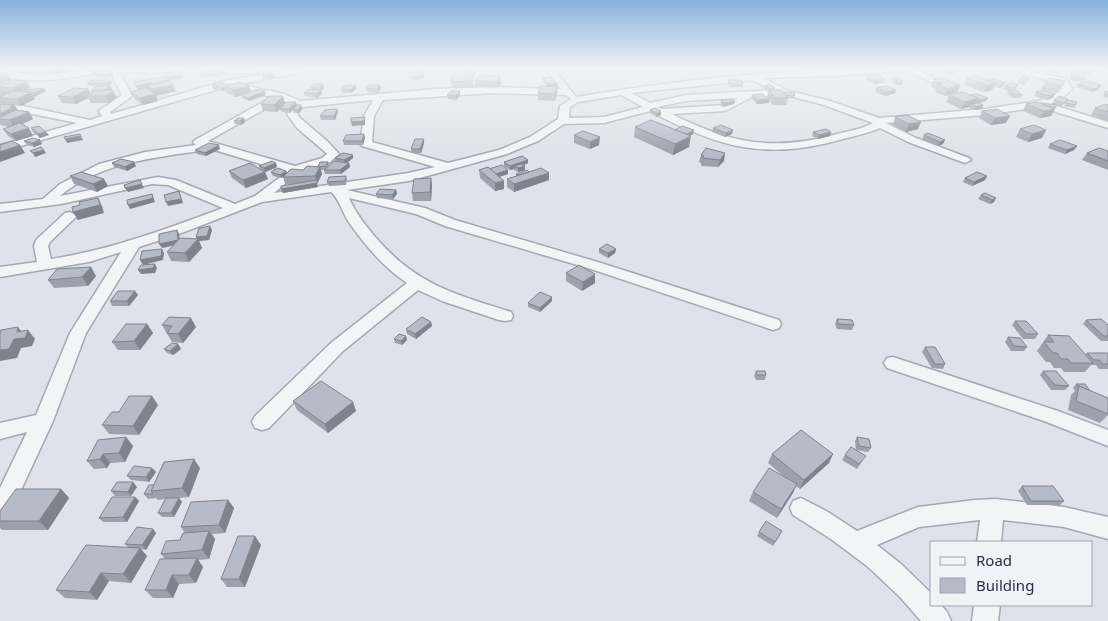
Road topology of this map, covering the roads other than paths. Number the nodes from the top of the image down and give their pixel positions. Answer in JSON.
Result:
{"nodes":[{"id":1,"x":126,"y":97,"type":"edge"},
{"id":2,"x":180,"y":97,"type":"edge"},
{"id":3,"x":279,"y":97,"type":"edge"},
{"id":4,"x":283,"y":97,"type":"edge"},
{"id":5,"x":380,"y":97,"type":"joint"},
{"id":6,"x":571,"y":97,"type":"edge"},
{"id":7,"x":631,"y":97,"type":"edge"},
{"id":8,"x":746,"y":97,"type":"edge"},
{"id":9,"x":803,"y":97,"type":"edge"},
{"id":10,"x":1057,"y":97,"type":"edge"},
{"id":11,"x":299,"y":104,"type":"junction"},
{"id":12,"x":1041,"y":104,"type":"junction"},
{"id":13,"x":0,"y":107,"type":"edge"},
{"id":14,"x":654,"y":109,"type":"junction"},
{"id":15,"x":115,"y":116,"type":"junction"},
{"id":16,"x":562,"y":121,"type":"junction"},
{"id":17,"x":879,"y":122,"type":"junction"},
{"id":18,"x":90,"y":123,"type":"junction"},
{"id":19,"x":1108,"y":125,"type":"edge"},
{"id":20,"x":210,"y":146,"type":"junction"},
{"id":21,"x":1,"y":148,"type":"edge"},
{"id":22,"x":965,"y":160,"type":"dead end"},
{"id":23,"x":448,"y":166,"type":"junction"},
{"id":24,"x":295,"y":170,"type":"junction"},
{"id":25,"x":324,"y":188,"type":"junction"},
{"id":26,"x":340,"y":192,"type":"junction"},
{"id":27,"x":259,"y":199,"type":"junction"},
{"id":28,"x":48,"y":200,"type":"junction"},
{"id":29,"x":232,"y":207,"type":"junction"},
{"id":30,"x":0,"y":208,"type":"edge"},
{"id":31,"x":70,"y":216,"type":"edge"},
{"id":32,"x":133,"y":245,"type":"junction"},
{"id":33,"x":46,"y":265,"type":"junction"},
{"id":34,"x":0,"y":272,"type":"edge"},
{"id":35,"x":417,"y":283,"type":"junction"},
{"id":36,"x":505,"y":316,"type":"dead end"},
{"id":37,"x":773,"y":324,"type":"dead end"},
{"id":38,"x":893,"y":363,"type":"dead end"},
{"id":39,"x":43,"y":421,"type":"junction"},
{"id":40,"x":262,"y":422,"type":"dead end"},
{"id":41,"x":0,"y":431,"type":"edge"},
{"id":42,"x":1108,"y":438,"type":"edge"},
{"id":43,"x":801,"y":508,"type":"dead end"},
{"id":44,"x":996,"y":509,"type":"junction"},
{"id":45,"x":0,"y":510,"type":"edge"},
{"id":46,"x":1108,"y":528,"type":"edge"},
{"id":47,"x":989,"y":541,"type":"edge"},
{"id":48,"x":855,"y":543,"type":"junction"},
{"id":49,"x":987,"y":606,"type":"edge"},
{"id":50,"x":938,"y":621,"type":"edge"},
{"id":51,"x":985,"y":621,"type":"edge"}],
"edges":[{"from":1,"to":15,"type":"street"},
{"from":2,"to":15,"type":"street"},
{"from":3,"to":20,"type":"street"},
{"from":4,"to":11,"type":"street"},
{"from":5,"to":11,"type":"street"},
{"from":5,"to":23,"type":"street"},
{"from":6,"to":16,"type":"street"},
{"from":7,"to":14,"type":"street"},
{"from":8,"to":14,"type":"street"},
{"from":9,"to":17,"type":"street"},
{"from":10,"to":12,"type":"street"},
{"from":11,"to":24,"type":"street"},
{"from":12,"to":17,"type":"street"},
{"from":12,"to":19,"type":"street"},
{"from":13,"to":18,"type":"street"},
{"from":14,"to":16,"type":"street"},
{"from":14,"to":17,"type":"street"},
{"from":15,"to":18,"type":"street"},
{"from":16,"to":23,"type":"street"},
{"from":17,"to":22,"type":"street"},
{"from":18,"to":21,"type":"street"},
{"from":20,"to":24,"type":"street"},
{"from":20,"to":28,"type":"street"},
{"from":23,"to":25,"type":"street"},
{"from":24,"to":27,"type":"street"},
{"from":25,"to":26,"type":"street"},
{"from":25,"to":27,"type":"street"},
{"from":26,"to":35,"type":"street"},
{"from":26,"to":37,"type":"street"},
{"from":27,"to":29,"type":"street"},
{"from":28,"to":29,"type":"street"},
{"from":28,"to":30,"type":"street"},
{"from":29,"to":32,"type":"street"},
{"from":31,"to":33,"type":"street"},
{"from":32,"to":33,"type":"street"},
{"from":32,"to":39,"type":"street"},
{"from":33,"to":34,"type":"street"},
{"from":35,"to":36,"type":"street"},
{"from":35,"to":40,"type":"street"},
{"from":38,"to":42,"type":"street"},
{"from":39,"to":41,"type":"street"},
{"from":39,"to":45,"type":"street"},
{"from":43,"to":48,"type":"street"},
{"from":44,"to":46,"type":"street"},
{"from":44,"to":47,"type":"street"},
{"from":44,"to":48,"type":"street"},
{"from":48,"to":50,"type":"street"},
{"from":49,"to":51,"type":"street"}]}
